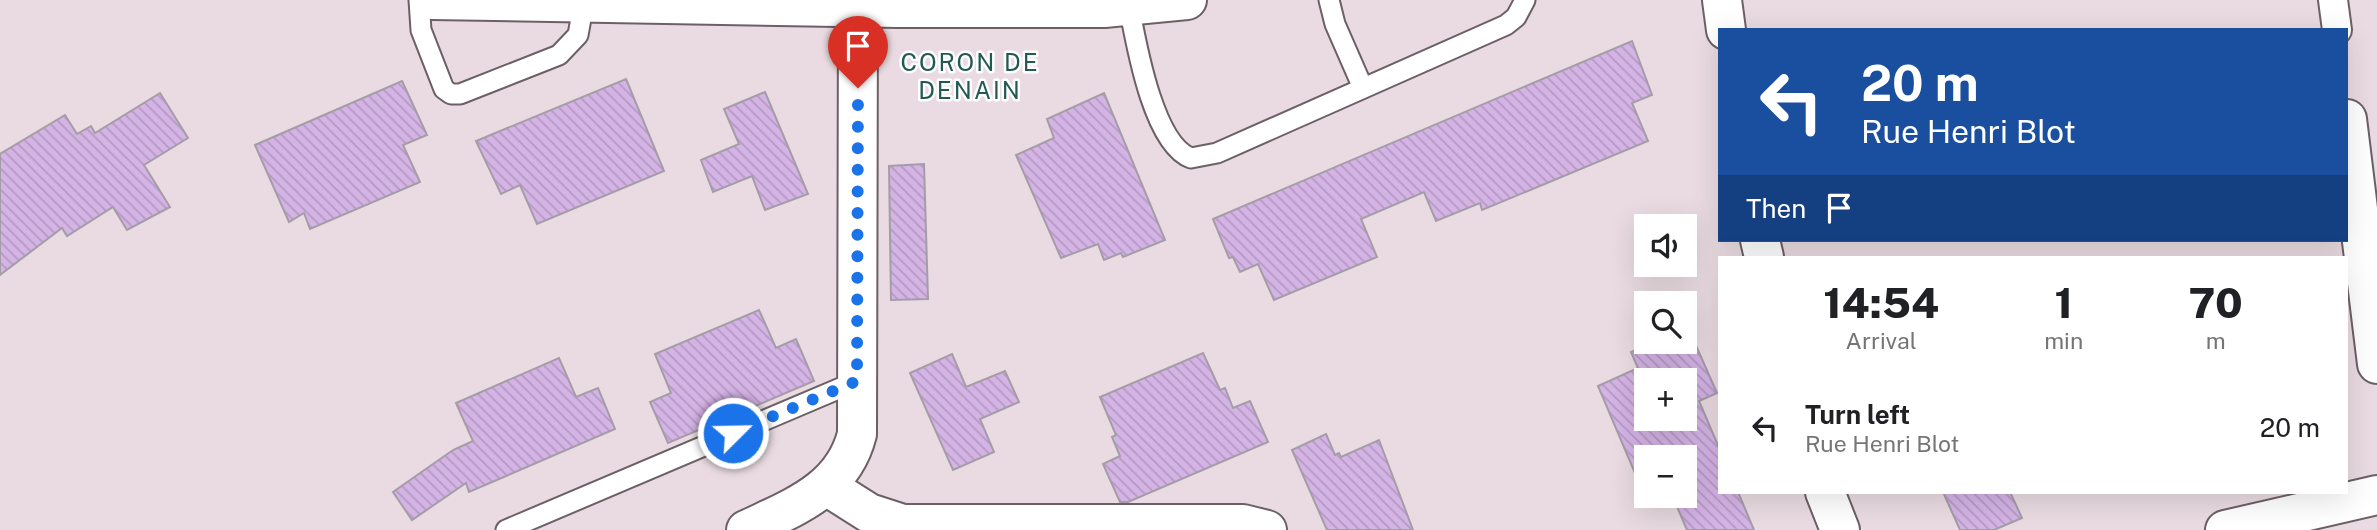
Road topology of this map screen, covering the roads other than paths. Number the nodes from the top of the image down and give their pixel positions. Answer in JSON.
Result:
{"nodes":[{"id":1,"x":419,"y":0,"type":"edge"},
{"id":2,"x":432,"y":0,"type":"edge"},
{"id":3,"x":1187,"y":0,"type":"edge"},
{"id":4,"x":1329,"y":0,"type":"edge"},
{"id":5,"x":1525,"y":0,"type":"edge"},
{"id":6,"x":1722,"y":0,"type":"edge"},
{"id":7,"x":2333,"y":0,"type":"edge"},
{"id":8,"x":584,"y":2,"type":"junction"},
{"id":9,"x":1129,"y":6,"type":"junction"},
{"id":10,"x":859,"y":8,"type":"junction"},
{"id":11,"x":1726,"y":28,"type":"edge"},
{"id":12,"x":2337,"y":28,"type":"edge"},
{"id":13,"x":1363,"y":88,"type":"junction"},
{"id":14,"x":2348,"y":127,"type":"edge"},
{"id":15,"x":2377,"y":364,"type":"edge"},
{"id":16,"x":857,"y":381,"type":"junction"},
{"id":17,"x":828,"y":487,"type":"junction"},
{"id":18,"x":1825,"y":494,"type":"edge"},
{"id":19,"x":1826,"y":494,"type":"edge"},
{"id":20,"x":2377,"y":495,"type":"edge"},
{"id":21,"x":506,"y":530,"type":"edge"},
{"id":22,"x":746,"y":530,"type":"edge"},
{"id":23,"x":1267,"y":530,"type":"edge"},
{"id":24,"x":1830,"y":530,"type":"edge"},
{"id":25,"x":1840,"y":530,"type":"edge"},
{"id":26,"x":2225,"y":530,"type":"edge"}],
"edges":[{"from":1,"to":8,"type":"lane"},
{"from":2,"to":8,"type":"street"},
{"from":3,"to":9,"type":"street"},
{"from":4,"to":13,"type":"lane"},
{"from":5,"to":13,"type":"lane"},
{"from":6,"to":11,"type":"street"},
{"from":7,"to":12,"type":"street"},
{"from":8,"to":10,"type":"street"},
{"from":9,"to":10,"type":"street"},
{"from":9,"to":13,"type":"lane"},
{"from":10,"to":16,"type":"street"},
{"from":14,"to":15,"type":"street"},
{"from":16,"to":17,"type":"street"},
{"from":16,"to":21,"type":"lane"},
{"from":17,"to":22,"type":"street"},
{"from":17,"to":23,"type":"street"},
{"from":18,"to":24,"type":"street"},
{"from":19,"to":25,"type":"street"},
{"from":20,"to":26,"type":"street"}]}
